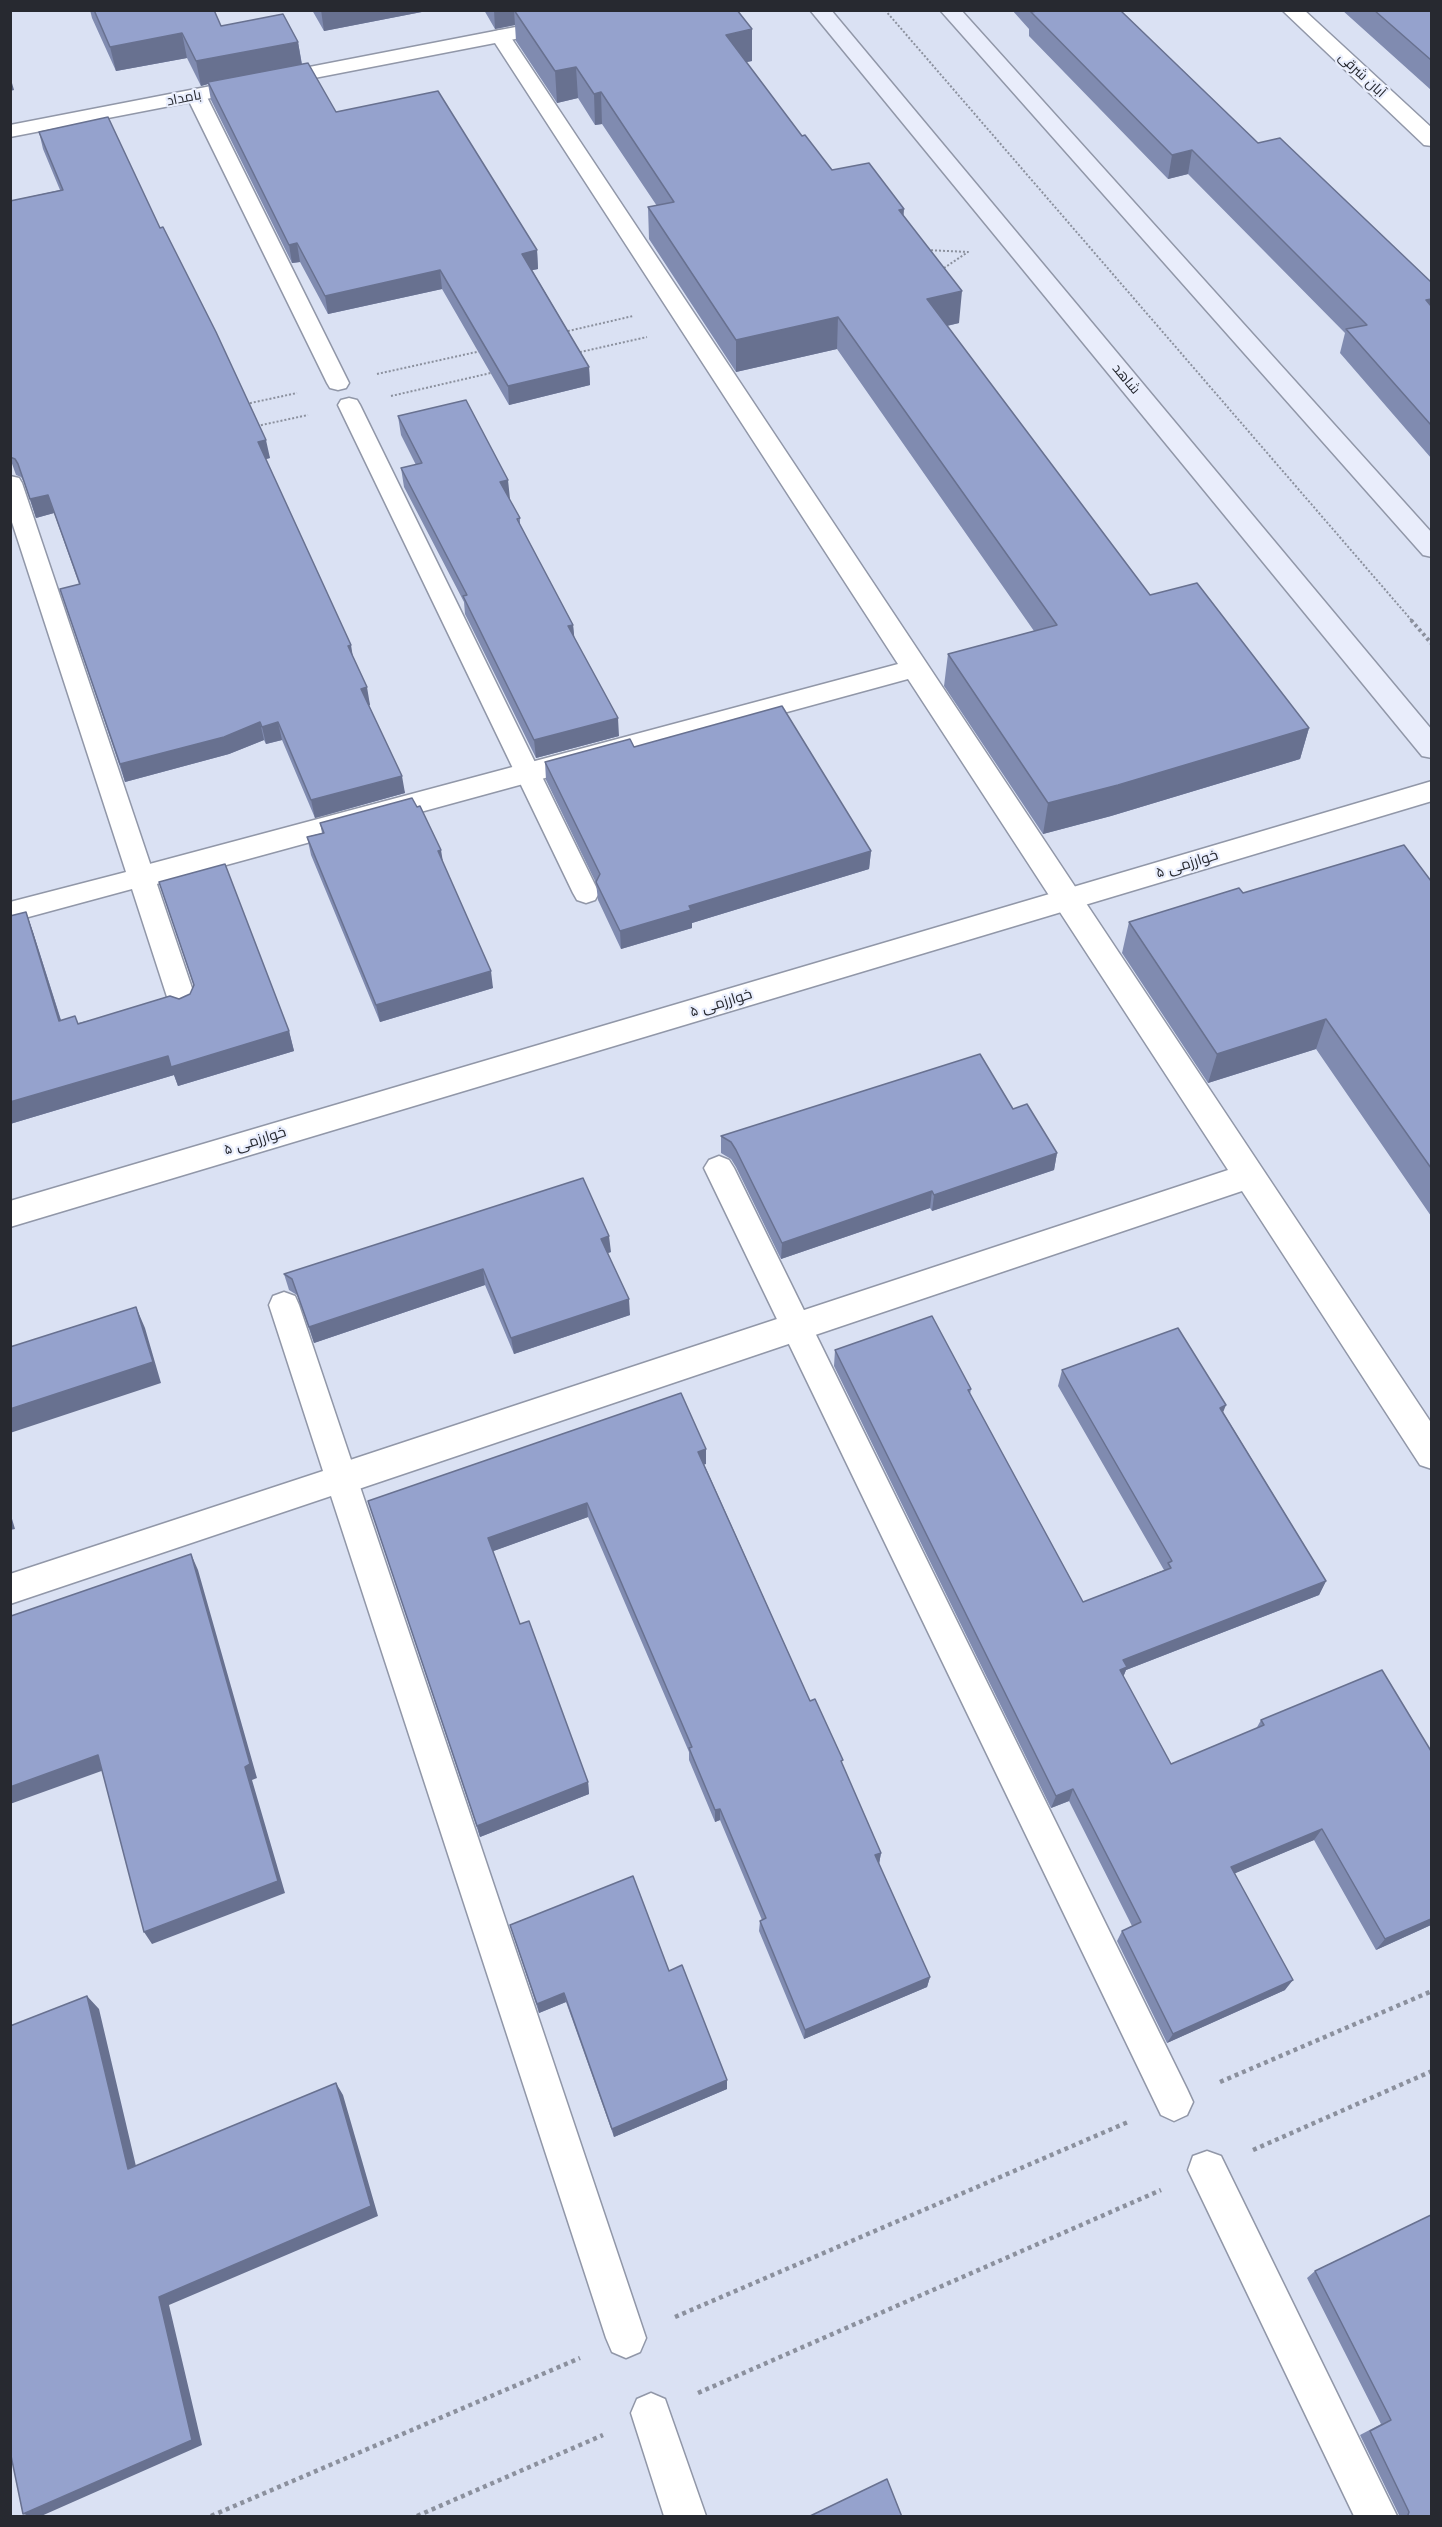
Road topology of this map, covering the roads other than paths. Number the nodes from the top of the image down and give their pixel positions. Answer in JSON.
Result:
{"nodes":[{"id":1,"x":637,"y":10,"type":"edge"},
{"id":2,"x":820,"y":10,"type":"edge"},
{"id":3,"x":950,"y":10,"type":"edge"},
{"id":4,"x":1292,"y":10,"type":"edge"},
{"id":5,"x":500,"y":36,"type":"junction"},
{"id":6,"x":196,"y":95,"type":"junction"},
{"id":7,"x":10,"y":132,"type":"edge"},
{"id":8,"x":1431,"y":140,"type":"edge"},
{"id":9,"x":338,"y":383,"type":"road end"},
{"id":10,"x":349,"y":405,"type":"road end"},
{"id":11,"x":11,"y":483,"type":"edge"},
{"id":12,"x":1431,"y":549,"type":"edge"},
{"id":13,"x":916,"y":668,"type":"junction"},
{"id":14,"x":1431,"y":749,"type":"edge"},
{"id":15,"x":527,"y":773,"type":"junction"},
{"id":16,"x":1431,"y":791,"type":"edge"},
{"id":17,"x":142,"y":877,"type":"junction"},
{"id":18,"x":586,"y":892,"type":"dead end"},
{"id":19,"x":1068,"y":900,"type":"junction"},
{"id":20,"x":10,"y":912,"type":"edge"},
{"id":21,"x":184,"y":1006,"type":"edge"},
{"id":22,"x":719,"y":1168,"type":"dead end"},
{"id":23,"x":1249,"y":1176,"type":"junction"},
{"id":24,"x":10,"y":1214,"type":"edge"},
{"id":25,"x":284,"y":1305,"type":"edge"},
{"id":26,"x":796,"y":1327,"type":"junction"},
{"id":27,"x":1431,"y":1454,"type":"edge"},
{"id":28,"x":341,"y":1479,"type":"junction"},
{"id":29,"x":10,"y":1589,"type":"edge"},
{"id":30,"x":1174,"y":2102,"type":"road end"},
{"id":31,"x":1207,"y":2170,"type":"road end"},
{"id":32,"x":626,"y":2338,"type":"road end"},
{"id":33,"x":651,"y":2414,"type":"road end"},
{"id":34,"x":685,"y":2517,"type":"edge"},
{"id":35,"x":1376,"y":2517,"type":"edge"}],
"edges":[{"from":1,"to":5,"type":"lane"},
{"from":2,"to":14,"type":"main road","name":"شاهد"},
{"from":3,"to":12,"type":"main road"},
{"from":4,"to":8,"type":"street","name":"آبان شرقی"},
{"from":5,"to":6,"type":"street","name":"بامداد"},
{"from":5,"to":13,"type":"street"},
{"from":6,"to":7,"type":"street","name":"بامداد"},
{"from":6,"to":9,"type":"lane"},
{"from":10,"to":15,"type":"lane"},
{"from":11,"to":17,"type":"lane"},
{"from":13,"to":15,"type":"street"},
{"from":13,"to":19,"type":"street"},
{"from":15,"to":17,"type":"street"},
{"from":15,"to":18,"type":"lane"},
{"from":16,"to":19,"type":"street","name":"خوارزمی ۵"},
{"from":17,"to":20,"type":"lane"},
{"from":17,"to":21,"type":"lane"},
{"from":19,"to":23,"type":"street"},
{"from":19,"to":24,"type":"street","name":"خوارزمی ۵"},
{"from":22,"to":26,"type":"lane"},
{"from":23,"to":26,"type":"street"},
{"from":23,"to":27,"type":"street"},
{"from":25,"to":28,"type":"lane"},
{"from":26,"to":28,"type":"street"},
{"from":26,"to":30,"type":"lane"},
{"from":28,"to":29,"type":"lane"},
{"from":28,"to":32,"type":"lane"},
{"from":31,"to":35,"type":"lane"},
{"from":33,"to":34,"type":"lane"}]}
